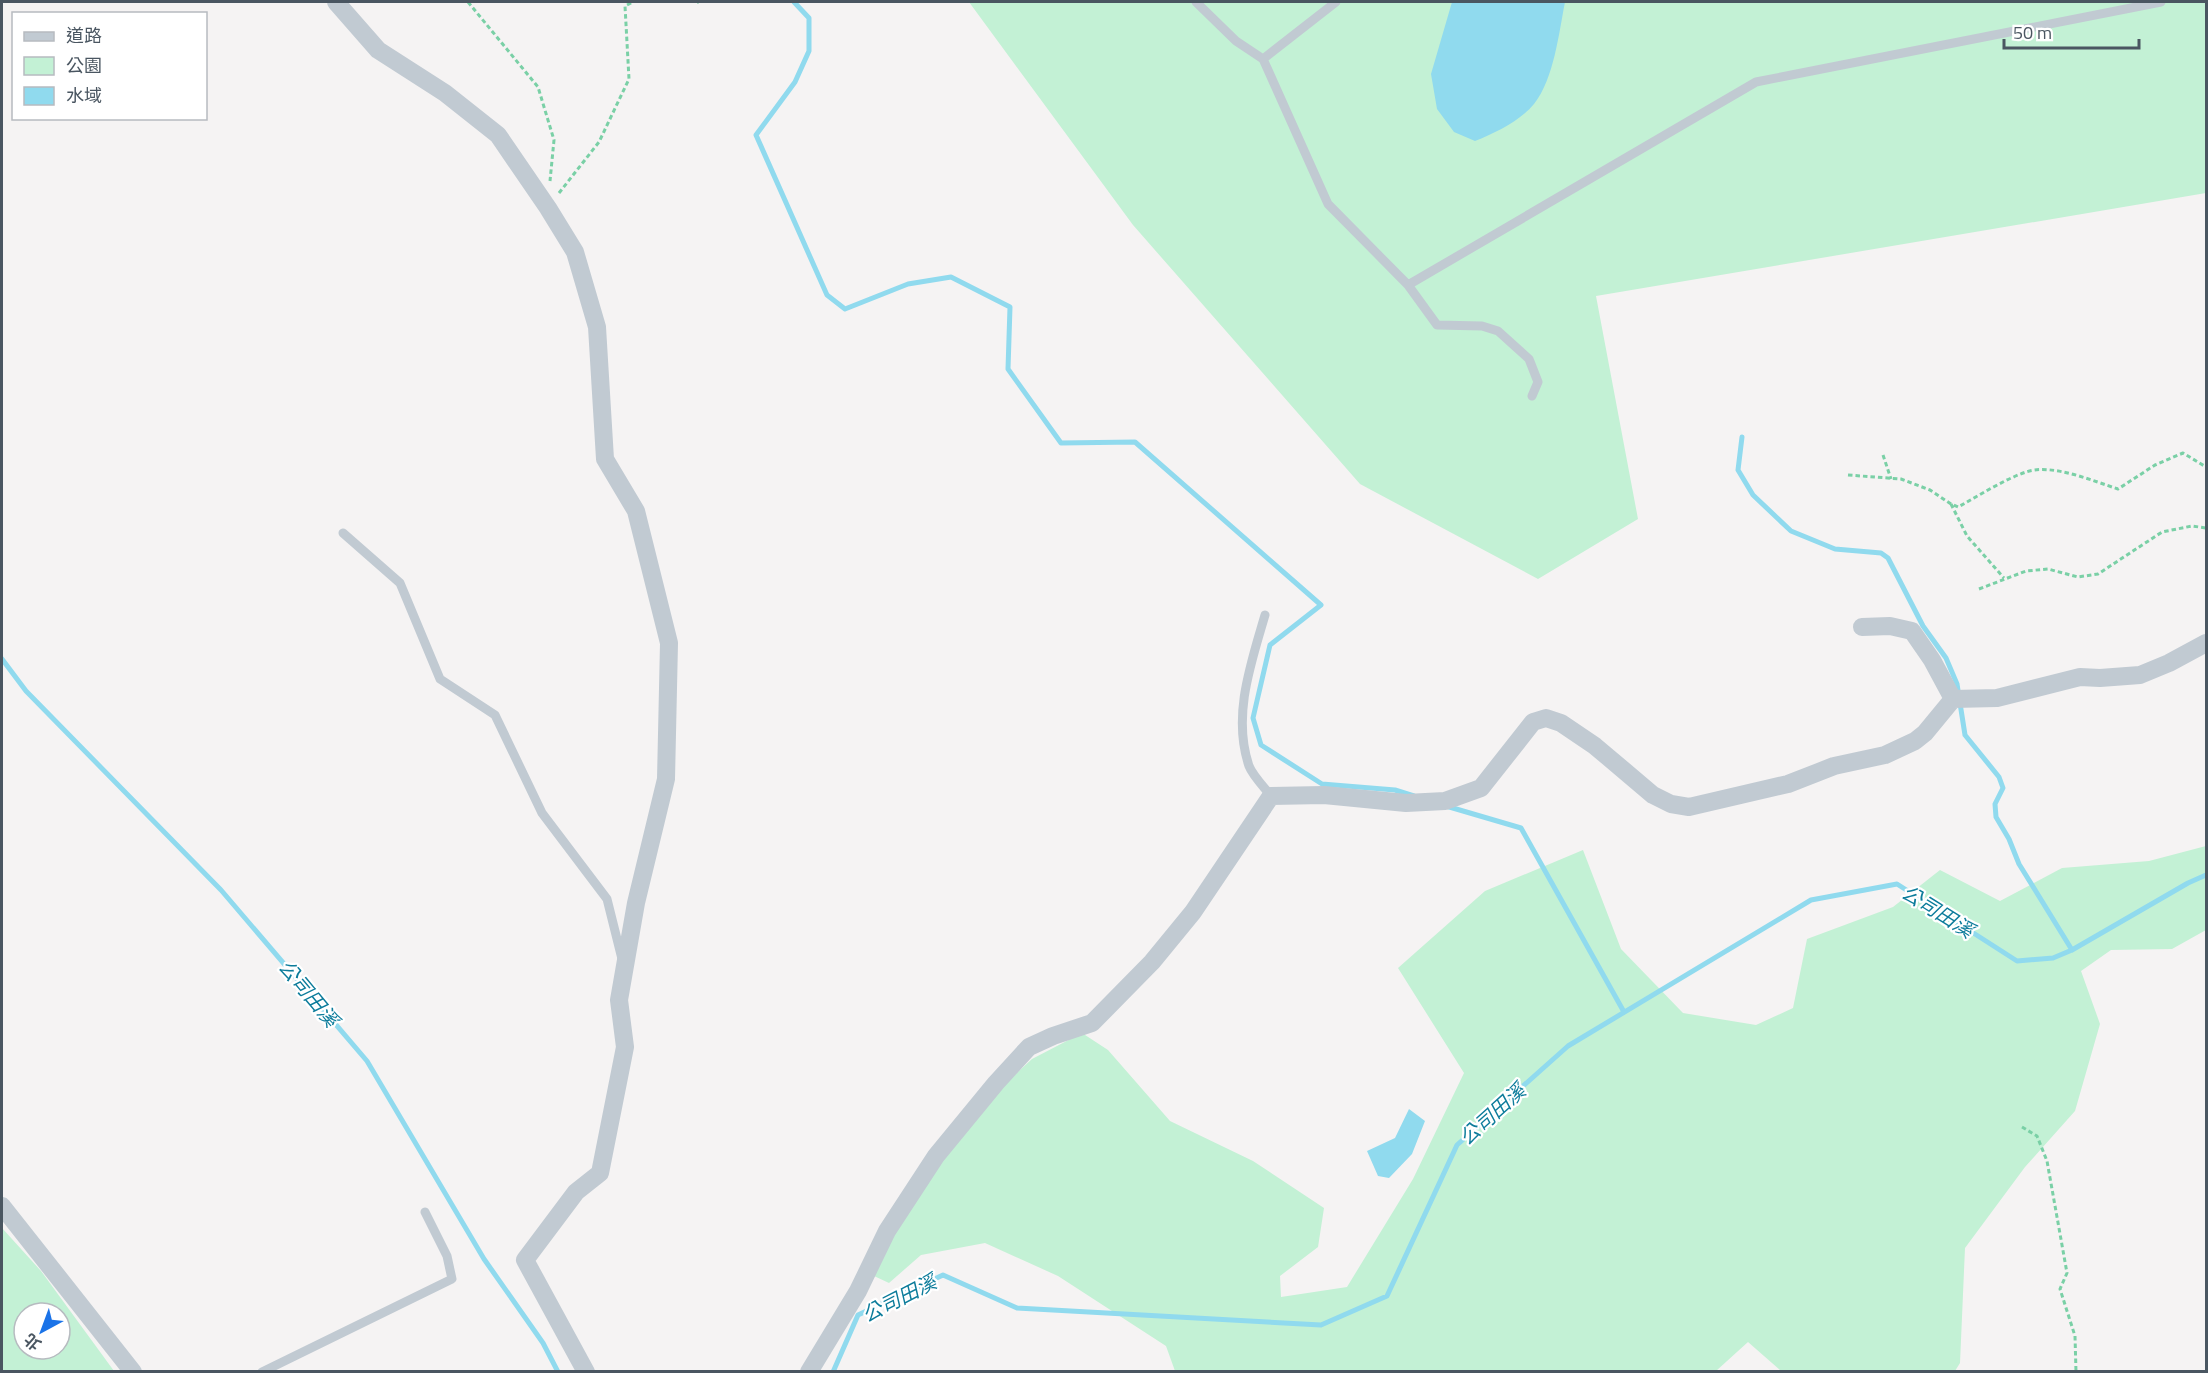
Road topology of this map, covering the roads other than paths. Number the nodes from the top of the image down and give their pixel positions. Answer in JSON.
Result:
{"nodes":[{"id":1,"x":336,"y":2,"type":"edge"},
{"id":2,"x":1196,"y":2,"type":"edge"},
{"id":3,"x":1336,"y":2,"type":"edge"},
{"id":4,"x":2161,"y":2,"type":"edge"},
{"id":5,"x":1263,"y":59,"type":"junction"},
{"id":6,"x":1408,"y":285,"type":"junction"},
{"id":7,"x":1532,"y":396,"type":"dead end"},
{"id":8,"x":343,"y":533,"type":"dead end"},
{"id":9,"x":1265,"y":615,"type":"dead end"},
{"id":10,"x":1862,"y":627,"type":"dead end"},
{"id":11,"x":2206,"y":643,"type":"edge"},
{"id":12,"x":1961,"y":698,"type":"junction"},
{"id":13,"x":1271,"y":796,"type":"junction"},
{"id":14,"x":624,"y":970,"type":"junction"},
{"id":15,"x":2,"y":1206,"type":"edge"},
{"id":16,"x":425,"y":1212,"type":"dead end"},
{"id":17,"x":133,"y":1371,"type":"edge"},
{"id":18,"x":262,"y":1371,"type":"edge"},
{"id":19,"x":586,"y":1371,"type":"edge"},
{"id":20,"x":809,"y":1371,"type":"edge"}],
"edges":[{"from":1,"to":14,"type":"street"},
{"from":2,"to":5,"type":"lane"},
{"from":3,"to":5,"type":"lane"},
{"from":4,"to":6,"type":"lane"},
{"from":5,"to":6,"type":"lane"},
{"from":6,"to":7,"type":"lane"},
{"from":8,"to":14,"type":"lane"},
{"from":9,"to":13,"type":"lane"},
{"from":10,"to":12,"type":"street"},
{"from":11,"to":12,"type":"street"},
{"from":12,"to":13,"type":"street"},
{"from":13,"to":20,"type":"street"},
{"from":14,"to":19,"type":"street"},
{"from":15,"to":17,"type":"street"},
{"from":16,"to":18,"type":"lane"}]}
